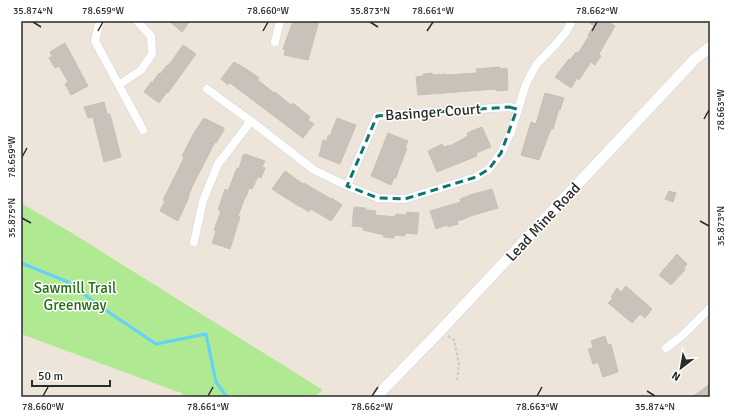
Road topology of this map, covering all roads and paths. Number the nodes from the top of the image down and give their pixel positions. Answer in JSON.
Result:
{"nodes":[{"id":1,"x":102,"y":21,"type":"edge"},
{"id":2,"x":137,"y":21,"type":"edge"},
{"id":3,"x":280,"y":21,"type":"edge"},
{"id":4,"x":572,"y":21,"type":"edge"},
{"id":5,"x":275,"y":42,"type":"dead end"},
{"id":6,"x":710,"y":47,"type":"edge"},
{"id":7,"x":119,"y":85,"type":"junction"},
{"id":8,"x":207,"y":89,"type":"dead end"},
{"id":9,"x":517,"y":109,"type":"junction"},
{"id":10,"x":251,"y":121,"type":"junction"},
{"id":11,"x":143,"y":130,"type":"dead end"},
{"id":12,"x":347,"y":186,"type":"junction"},
{"id":13,"x":194,"y":242,"type":"dead end"},
{"id":14,"x":710,"y":308,"type":"edge"},
{"id":15,"x":440,"y":331,"type":"junction"},
{"id":16,"x":666,"y":348,"type":"dead end"},
{"id":17,"x":457,"y":382,"type":"dead end"},
{"id":18,"x":376,"y":397,"type":"edge"}],
"edges":[{"from":1,"to":7,"type":"street"},
{"from":2,"to":7,"type":"street"},
{"from":3,"to":5,"type":"street"},
{"from":4,"to":9,"type":"street"},
{"from":6,"to":15,"type":"main road","name":"Lead Mine Road"},
{"from":7,"to":11,"type":"street"},
{"from":8,"to":10,"type":"street"},
{"from":9,"to":12,"type":"street","name":"Basinger Court"},
{"from":9,"to":12,"type":"street"},
{"from":10,"to":12,"type":"street"},
{"from":10,"to":13,"type":"street"},
{"from":14,"to":16,"type":"street"},
{"from":15,"to":17,"type":"path"},
{"from":15,"to":18,"type":"main road","name":"Lead Mine Road"}]}
